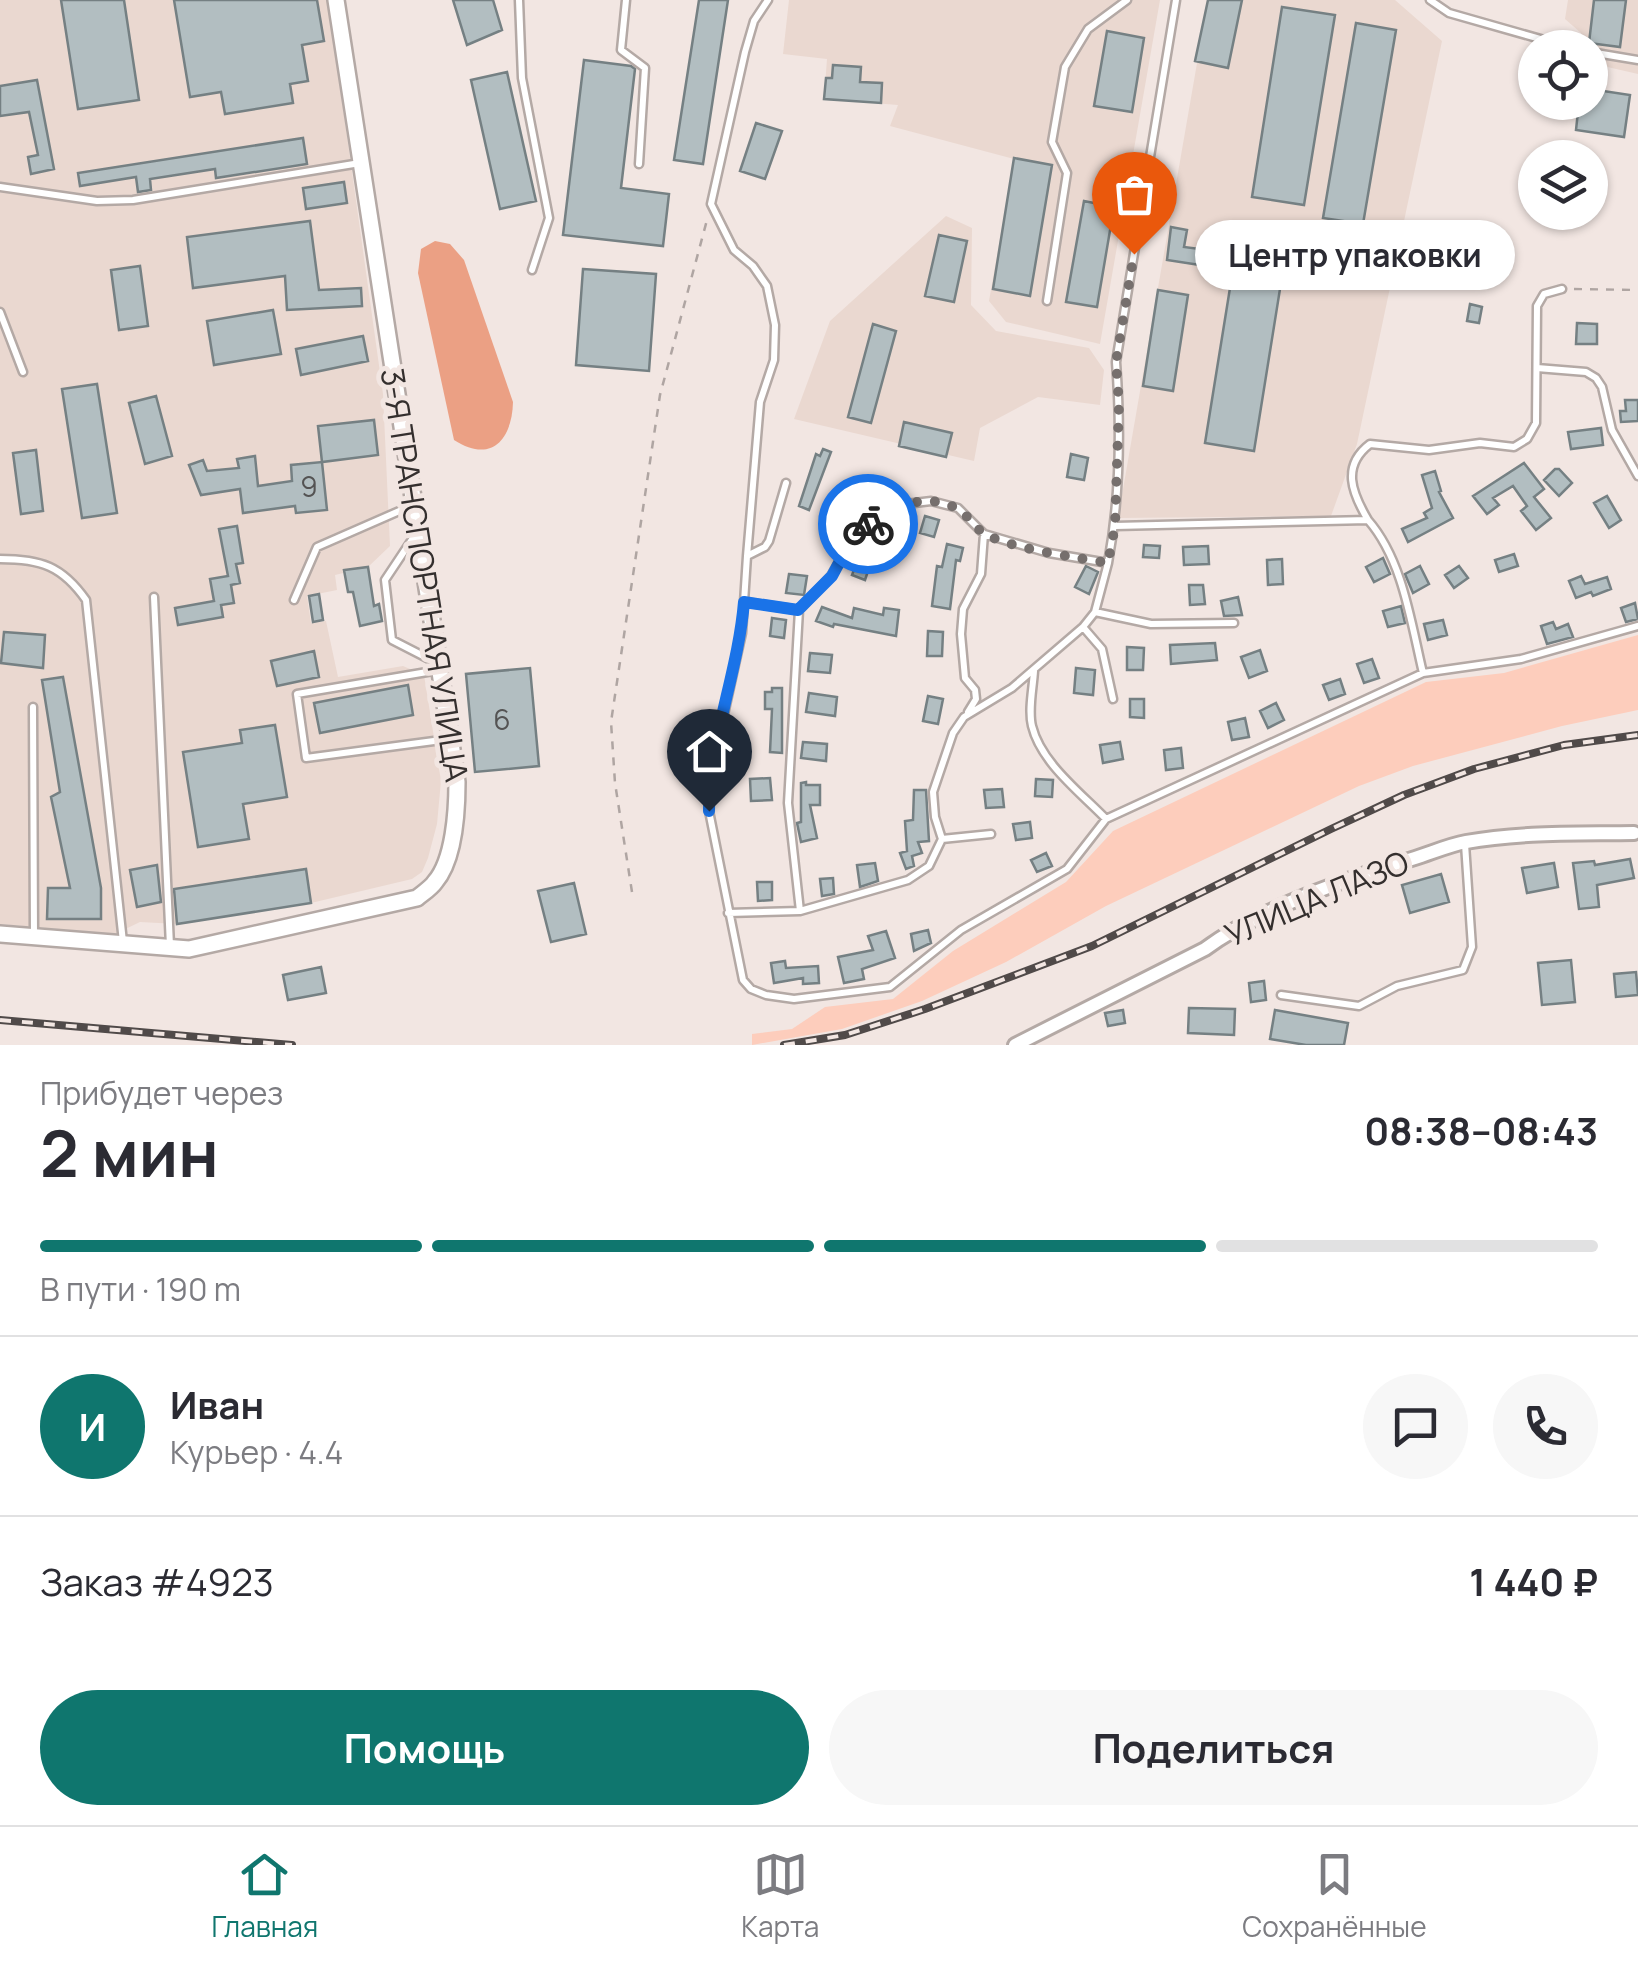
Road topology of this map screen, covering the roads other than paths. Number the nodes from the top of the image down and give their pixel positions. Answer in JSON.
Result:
{"nodes":[{"id":1,"x":336,"y":0,"type":"edge"},
{"id":2,"x":519,"y":0,"type":"edge"},
{"id":3,"x":626,"y":0,"type":"edge"},
{"id":4,"x":768,"y":0,"type":"edge"},
{"id":5,"x":1127,"y":0,"type":"edge"},
{"id":6,"x":1176,"y":0,"type":"edge"},
{"id":7,"x":1430,"y":0,"type":"edge"},
{"id":8,"x":1518,"y":33,"type":"edge"},
{"id":9,"x":1608,"y":55,"type":"edge"},
{"id":10,"x":1638,"y":60,"type":"edge"},
{"id":11,"x":361,"y":162,"type":"junction"},
{"id":12,"x":639,"y":164,"type":"dead end"},
{"id":13,"x":0,"y":186,"type":"edge"},
{"id":14,"x":532,"y":270,"type":"dead end"},
{"id":15,"x":1562,"y":289,"type":"road end"},
{"id":16,"x":1047,"y":301,"type":"dead end"},
{"id":17,"x":0,"y":312,"type":"edge"},
{"id":18,"x":1536,"y":368,"type":"junction"},
{"id":19,"x":23,"y":372,"type":"dead end"},
{"id":20,"x":1638,"y":476,"type":"edge"},
{"id":21,"x":786,"y":483,"type":"dead end"},
{"id":22,"x":414,"y":505,"type":"junction"},
{"id":23,"x":1368,"y":520,"type":"junction"},
{"id":24,"x":1115,"y":526,"type":"junction"},
{"id":25,"x":418,"y":530,"type":"junction"},
{"id":26,"x":984,"y":534,"type":"junction"},
{"id":27,"x":748,"y":556,"type":"junction"},
{"id":28,"x":0,"y":559,"type":"edge"},
{"id":29,"x":1108,"y":563,"type":"junction"},
{"id":30,"x":154,"y":597,"type":"dead end"},
{"id":31,"x":294,"y":600,"type":"dead end"},
{"id":32,"x":744,"y":602,"type":"junction"},
{"id":33,"x":798,"y":610,"type":"junction"},
{"id":34,"x":1095,"y":612,"type":"junction"},
{"id":35,"x":1234,"y":623,"type":"dead end"},
{"id":36,"x":1638,"y":626,"type":"edge"},
{"id":37,"x":1084,"y":627,"type":"junction"},
{"id":38,"x":440,"y":667,"type":"junction"},
{"id":39,"x":1034,"y":670,"type":"junction"},
{"id":40,"x":1423,"y":673,"type":"junction"},
{"id":41,"x":1113,"y":699,"type":"dead end"},
{"id":42,"x":33,"y":707,"type":"dead end"},
{"id":43,"x":964,"y":717,"type":"junction"},
{"id":44,"x":450,"y":739,"type":"junction"},
{"id":45,"x":1106,"y":818,"type":"junction"},
{"id":46,"x":991,"y":834,"type":"dead end"},
{"id":47,"x":1636,"y":834,"type":"edge"},
{"id":48,"x":942,"y":840,"type":"junction"},
{"id":49,"x":1464,"y":842,"type":"junction"},
{"id":50,"x":800,"y":911,"type":"junction"},
{"id":51,"x":728,"y":913,"type":"junction"},
{"id":52,"x":0,"y":934,"type":"edge"},
{"id":53,"x":34,"y":937,"type":"junction"},
{"id":54,"x":123,"y":944,"type":"junction"},
{"id":55,"x":170,"y":947,"type":"junction"},
{"id":56,"x":1280,"y":994,"type":"dead end"},
{"id":57,"x":1015,"y":1045,"type":"edge"}],
"edges":[{"from":1,"to":11,"type":"street","name":"3-Я ТРАНСПОРТНАЯ УЛИЦА"},
{"from":2,"to":14,"type":"lane"},
{"from":3,"to":12,"type":"lane"},
{"from":4,"to":27,"type":"lane"},
{"from":5,"to":16,"type":"lane"},
{"from":6,"to":24,"type":"lane"},
{"from":7,"to":8,"type":"lane"},
{"from":9,"to":10,"type":"lane"},
{"from":11,"to":13,"type":"lane"},
{"from":11,"to":22,"type":"street","name":"3-Я ТРАНСПОРТНАЯ УЛИЦА"},
{"from":15,"to":18,"type":"lane"},
{"from":17,"to":19,"type":"lane"},
{"from":18,"to":20,"type":"lane"},
{"from":18,"to":23,"type":"lane"},
{"from":21,"to":27,"type":"lane"},
{"from":22,"to":25,"type":"street","name":"3-Я ТРАНСПОРТНАЯ УЛИЦА"},
{"from":22,"to":31,"type":"lane"},
{"from":23,"to":24,"type":"lane"},
{"from":23,"to":40,"type":"lane"},
{"from":24,"to":29,"type":"lane"},
{"from":25,"to":38,"type":"street","name":"3-Я ТРАНСПОРТНАЯ УЛИЦА"},
{"from":25,"to":38,"type":"lane"},
{"from":26,"to":29,"type":"lane"},
{"from":26,"to":33,"type":"lane"},
{"from":26,"to":43,"type":"lane"},
{"from":27,"to":32,"type":"lane"},
{"from":28,"to":54,"type":"lane"},
{"from":29,"to":34,"type":"lane"},
{"from":30,"to":55,"type":"lane"},
{"from":32,"to":33,"type":"lane"},
{"from":32,"to":51,"type":"lane"},
{"from":33,"to":50,"type":"lane"},
{"from":34,"to":35,"type":"lane"},
{"from":34,"to":37,"type":"lane"},
{"from":36,"to":40,"type":"lane"},
{"from":37,"to":39,"type":"lane"},
{"from":37,"to":41,"type":"lane"},
{"from":38,"to":44,"type":"street","name":"3-Я ТРАНСПОРТНАЯ УЛИЦА"},
{"from":38,"to":44,"type":"lane"},
{"from":39,"to":43,"type":"lane"},
{"from":39,"to":45,"type":"lane"},
{"from":40,"to":45,"type":"lane"},
{"from":42,"to":53,"type":"lane"},
{"from":43,"to":48,"type":"lane"},
{"from":44,"to":55,"type":"street","name":"3-Я ТРАНСПОРТНАЯ УЛИЦА"},
{"from":45,"to":51,"type":"lane"},
{"from":46,"to":48,"type":"lane"},
{"from":47,"to":49,"type":"street","name":"УЛИЦА ЛАЗО"},
{"from":48,"to":50,"type":"lane"},
{"from":49,"to":56,"type":"lane"},
{"from":49,"to":57,"type":"street","name":"УЛИЦА ЛАЗО"},
{"from":50,"to":51,"type":"lane"},
{"from":52,"to":53,"type":"street","name":"3-Я ТРАНСПОРТНАЯ УЛИЦА"},
{"from":53,"to":54,"type":"street","name":"3-Я ТРАНСПОРТНАЯ УЛИЦА"},
{"from":54,"to":55,"type":"street","name":"3-Я ТРАНСПОРТНАЯ УЛИЦА"}]}
